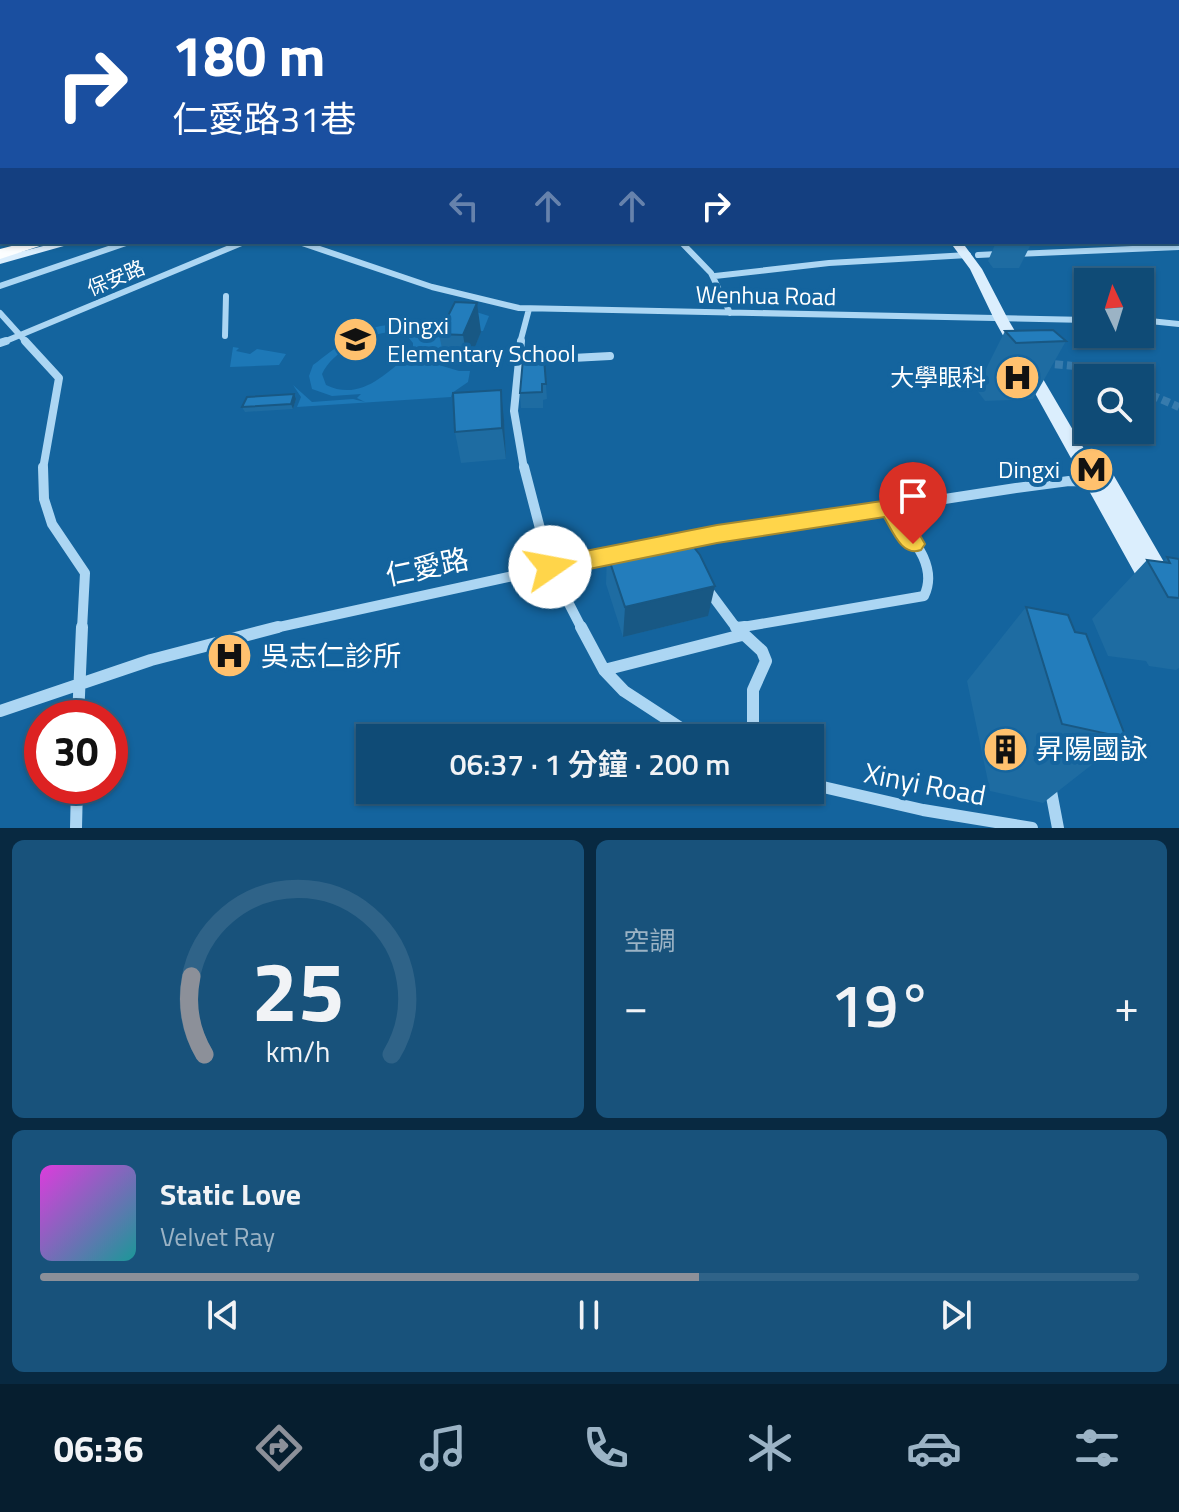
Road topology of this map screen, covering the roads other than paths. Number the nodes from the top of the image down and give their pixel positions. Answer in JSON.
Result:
{"nodes":[{"id":1,"x":38,"y":244,"type":"edge"},
{"id":2,"x":53,"y":244,"type":"edge"},
{"id":3,"x":63,"y":244,"type":"edge"},
{"id":4,"x":123,"y":244,"type":"edge"},
{"id":5,"x":239,"y":244,"type":"edge"},
{"id":6,"x":305,"y":244,"type":"edge"},
{"id":7,"x":684,"y":244,"type":"edge"},
{"id":8,"x":1179,"y":247,"type":"edge"},
{"id":9,"x":972,"y":251,"type":"edge"},
{"id":10,"x":0,"y":258,"type":"edge"},
{"id":11,"x":715,"y":276,"type":"junction"},
{"id":12,"x":0,"y":286,"type":"edge"},
{"id":13,"x":226,"y":296,"type":"dead end"},
{"id":14,"x":529,"y":309,"type":"junction"},
{"id":15,"x":0,"y":313,"type":"edge"},
{"id":16,"x":730,"y":313,"type":"junction"},
{"id":17,"x":1007,"y":319,"type":"junction"},
{"id":18,"x":1074,"y":320,"type":"edge"},
{"id":19,"x":1154,"y":321,"type":"edge"},
{"id":20,"x":1179,"y":324,"type":"edge"},
{"id":21,"x":21,"y":334,"type":"junction"},
{"id":22,"x":225,"y":336,"type":"dead end"},
{"id":23,"x":0,"y":343,"type":"edge"},
{"id":24,"x":610,"y":356,"type":"dead end"},
{"id":25,"x":518,"y":361,"type":"junction"},
{"id":26,"x":1104,"y":483,"type":"junction"},
{"id":27,"x":889,"y":508,"type":"junction"},
{"id":28,"x":625,"y":551,"type":"edge"},
{"id":29,"x":680,"y":553,"type":"edge"},
{"id":30,"x":550,"y":567,"type":"junction"},
{"id":31,"x":697,"y":576,"type":"edge"},
{"id":32,"x":1179,"y":608,"type":"edge"},
{"id":33,"x":739,"y":632,"type":"junction"},
{"id":34,"x":1179,"y":633,"type":"edge"},
{"id":35,"x":604,"y":670,"type":"junction"},
{"id":36,"x":79,"y":680,"type":"junction"},
{"id":37,"x":78,"y":700,"type":"edge"},
{"id":38,"x":0,"y":711,"type":"edge"},
{"id":39,"x":675,"y":724,"type":"edge"},
{"id":40,"x":752,"y":724,"type":"edge"},
{"id":41,"x":1047,"y":770,"type":"dead end"},
{"id":42,"x":824,"y":787,"type":"edge"},
{"id":43,"x":77,"y":804,"type":"edge"},
{"id":44,"x":76,"y":828,"type":"edge"},
{"id":45,"x":1032,"y":828,"type":"edge"},
{"id":46,"x":1058,"y":828,"type":"edge"}],
"edges":[{"from":1,"to":10,"type":"highway"},
{"from":2,"to":10,"type":"main road"},
{"from":3,"to":10,"type":"main road"},
{"from":4,"to":12,"type":"street"},
{"from":5,"to":21,"type":"street","name":"保安路"},
{"from":6,"to":14,"type":"street","name":"Wenhua Road"},
{"from":7,"to":11,"type":"street"},
{"from":8,"to":9,"type":"street"},
{"from":9,"to":11,"type":"street"},
{"from":9,"to":17,"type":"main road"},
{"from":11,"to":16,"type":"street"},
{"from":13,"to":22,"type":"street"},
{"from":14,"to":16,"type":"street","name":"Wenhua Road"},
{"from":14,"to":25,"type":"street"},
{"from":15,"to":21,"type":"street"},
{"from":16,"to":17,"type":"street","name":"Wenhua Road"},
{"from":17,"to":18,"type":"street","name":"Wenhua Road"},
{"from":17,"to":26,"type":"main road"},
{"from":19,"to":20,"type":"street"},
{"from":21,"to":23,"type":"street","name":"保安路"},
{"from":21,"to":36,"type":"street"},
{"from":24,"to":25,"type":"street"},
{"from":25,"to":30,"type":"street"},
{"from":26,"to":27,"type":"street"},
{"from":26,"to":32,"type":"main road"},
{"from":26,"to":34,"type":"main road"},
{"from":27,"to":29,"type":"street"},
{"from":27,"to":33,"type":"street"},
{"from":28,"to":30,"type":"street","name":"仁愛路"},
{"from":30,"to":35,"type":"street"},
{"from":30,"to":36,"type":"street","name":"仁愛路"},
{"from":31,"to":33,"type":"street"},
{"from":33,"to":35,"type":"street"},
{"from":33,"to":40,"type":"street"},
{"from":35,"to":39,"type":"street"},
{"from":36,"to":37,"type":"street"},
{"from":36,"to":38,"type":"street","name":"仁愛路"},
{"from":41,"to":46,"type":"street"},
{"from":42,"to":45,"type":"street","name":"Xinyi Road"},
{"from":43,"to":44,"type":"street"}]}
